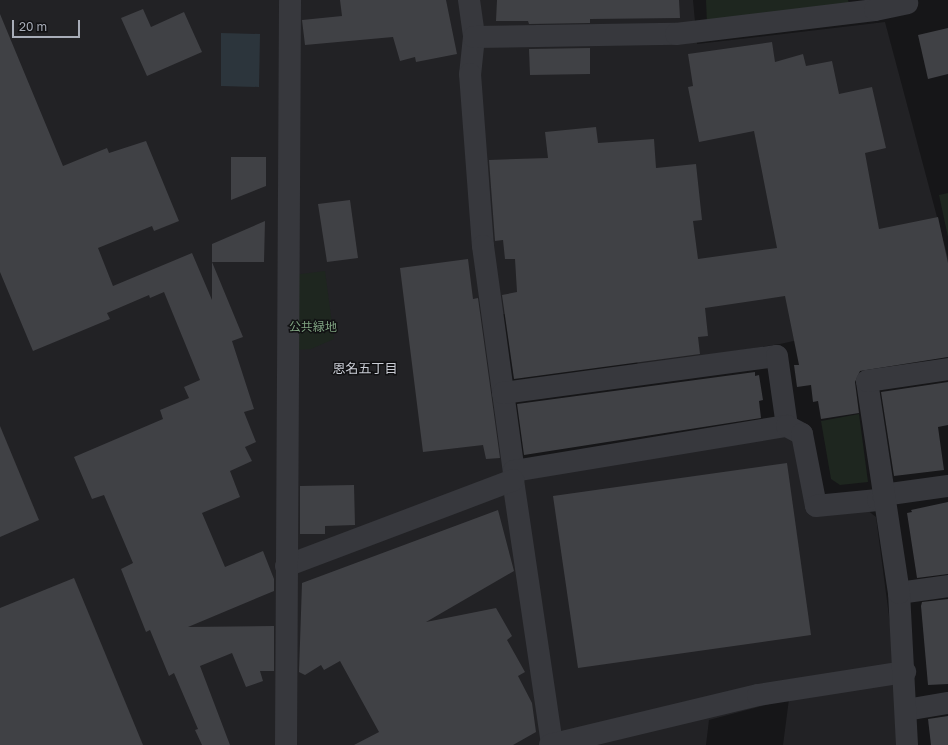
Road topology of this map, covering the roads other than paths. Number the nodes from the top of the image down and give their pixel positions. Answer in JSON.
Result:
{"nodes":[{"id":1,"x":290,"y":0,"type":"edge"},
{"id":2,"x":469,"y":0,"type":"edge"},
{"id":3,"x":907,"y":3,"type":"dead end"},
{"id":4,"x":474,"y":36,"type":"junction"},
{"id":5,"x":948,"y":369,"type":"edge"},
{"id":6,"x":503,"y":393,"type":"junction"},
{"id":7,"x":787,"y":426,"type":"junction"},
{"id":8,"x":513,"y":476,"type":"junction"},
{"id":9,"x":948,"y":486,"type":"edge"},
{"id":10,"x":883,"y":495,"type":"junction"},
{"id":11,"x":286,"y":566,"type":"junction"},
{"id":12,"x":948,"y":586,"type":"edge"},
{"id":13,"x":899,"y":593,"type":"junction"},
{"id":14,"x":905,"y":672,"type":"junction"},
{"id":15,"x":948,"y":703,"type":"edge"},
{"id":16,"x":906,"y":710,"type":"junction"},
{"id":17,"x":286,"y":745,"type":"edge"},
{"id":18,"x":551,"y":745,"type":"edge"},
{"id":19,"x":907,"y":745,"type":"edge"}],
"edges":[{"from":1,"to":11,"type":"street"},
{"from":2,"to":4,"type":"street"},
{"from":3,"to":4,"type":"street"},
{"from":4,"to":6,"type":"street"},
{"from":5,"to":10,"type":"street"},
{"from":6,"to":7,"type":"street"},
{"from":6,"to":8,"type":"street"},
{"from":7,"to":8,"type":"street"},
{"from":7,"to":10,"type":"street"},
{"from":8,"to":11,"type":"street"},
{"from":8,"to":18,"type":"street"},
{"from":9,"to":10,"type":"street"},
{"from":10,"to":13,"type":"street"},
{"from":11,"to":17,"type":"street"},
{"from":12,"to":13,"type":"street"},
{"from":13,"to":14,"type":"street"},
{"from":14,"to":16,"type":"street"},
{"from":14,"to":18,"type":"street"},
{"from":15,"to":16,"type":"street"},
{"from":16,"to":19,"type":"street"}]}
